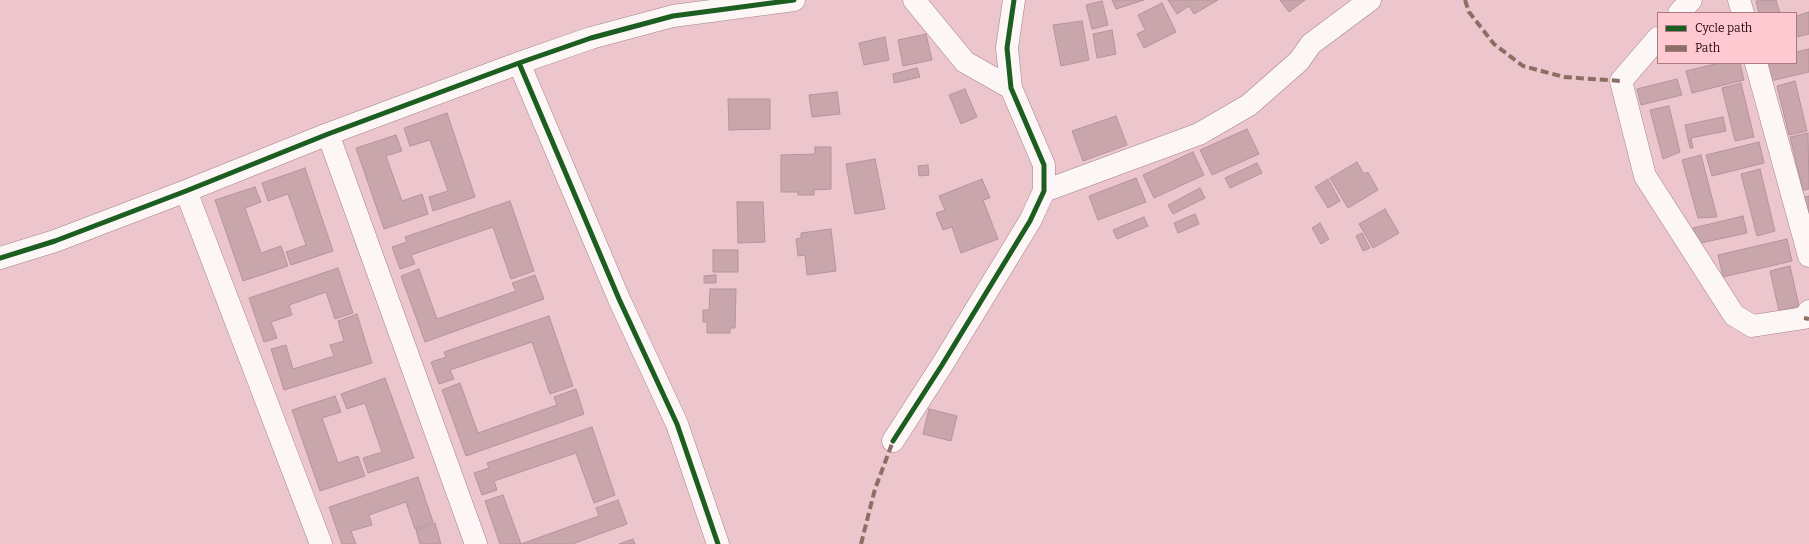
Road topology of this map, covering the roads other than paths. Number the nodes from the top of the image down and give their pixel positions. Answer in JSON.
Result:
{"nodes":[{"id":1,"x":794,"y":0,"type":"edge"},
{"id":2,"x":914,"y":0,"type":"edge"},
{"id":3,"x":1014,"y":0,"type":"edge"},
{"id":4,"x":1370,"y":0,"type":"edge"},
{"id":5,"x":1691,"y":0,"type":"edge"},
{"id":6,"x":1739,"y":0,"type":"edge"},
{"id":7,"x":1680,"y":12,"type":"edge"},
{"id":8,"x":1743,"y":12,"type":"edge"},
{"id":9,"x":1657,"y":39,"type":"edge"},
{"id":10,"x":518,"y":63,"type":"junction"},
{"id":11,"x":1756,"y":64,"type":"edge"},
{"id":12,"x":1011,"y":88,"type":"junction"},
{"id":13,"x":328,"y":134,"type":"junction"},
{"id":14,"x":186,"y":191,"type":"junction"},
{"id":15,"x":1044,"y":191,"type":"junction"},
{"id":16,"x":1809,"y":256,"type":"edge"},
{"id":17,"x":0,"y":258,"type":"edge"},
{"id":18,"x":1809,"y":311,"type":"edge"},
{"id":19,"x":893,"y":441,"type":"dead end"},
{"id":20,"x":321,"y":544,"type":"edge"},
{"id":21,"x":476,"y":544,"type":"edge"},
{"id":22,"x":718,"y":544,"type":"edge"}],
"edges":[{"from":1,"to":10,"type":"street"},
{"from":2,"to":12,"type":"street"},
{"from":3,"to":12,"type":"street"},
{"from":4,"to":15,"type":"street"},
{"from":5,"to":7,"type":"street"},
{"from":6,"to":8,"type":"street"},
{"from":9,"to":18,"type":"street"},
{"from":10,"to":13,"type":"street"},
{"from":10,"to":22,"type":"street"},
{"from":11,"to":16,"type":"street"},
{"from":12,"to":15,"type":"street"},
{"from":13,"to":14,"type":"street"},
{"from":13,"to":21,"type":"street"},
{"from":14,"to":17,"type":"street"},
{"from":14,"to":20,"type":"street"},
{"from":15,"to":19,"type":"street"}]}
